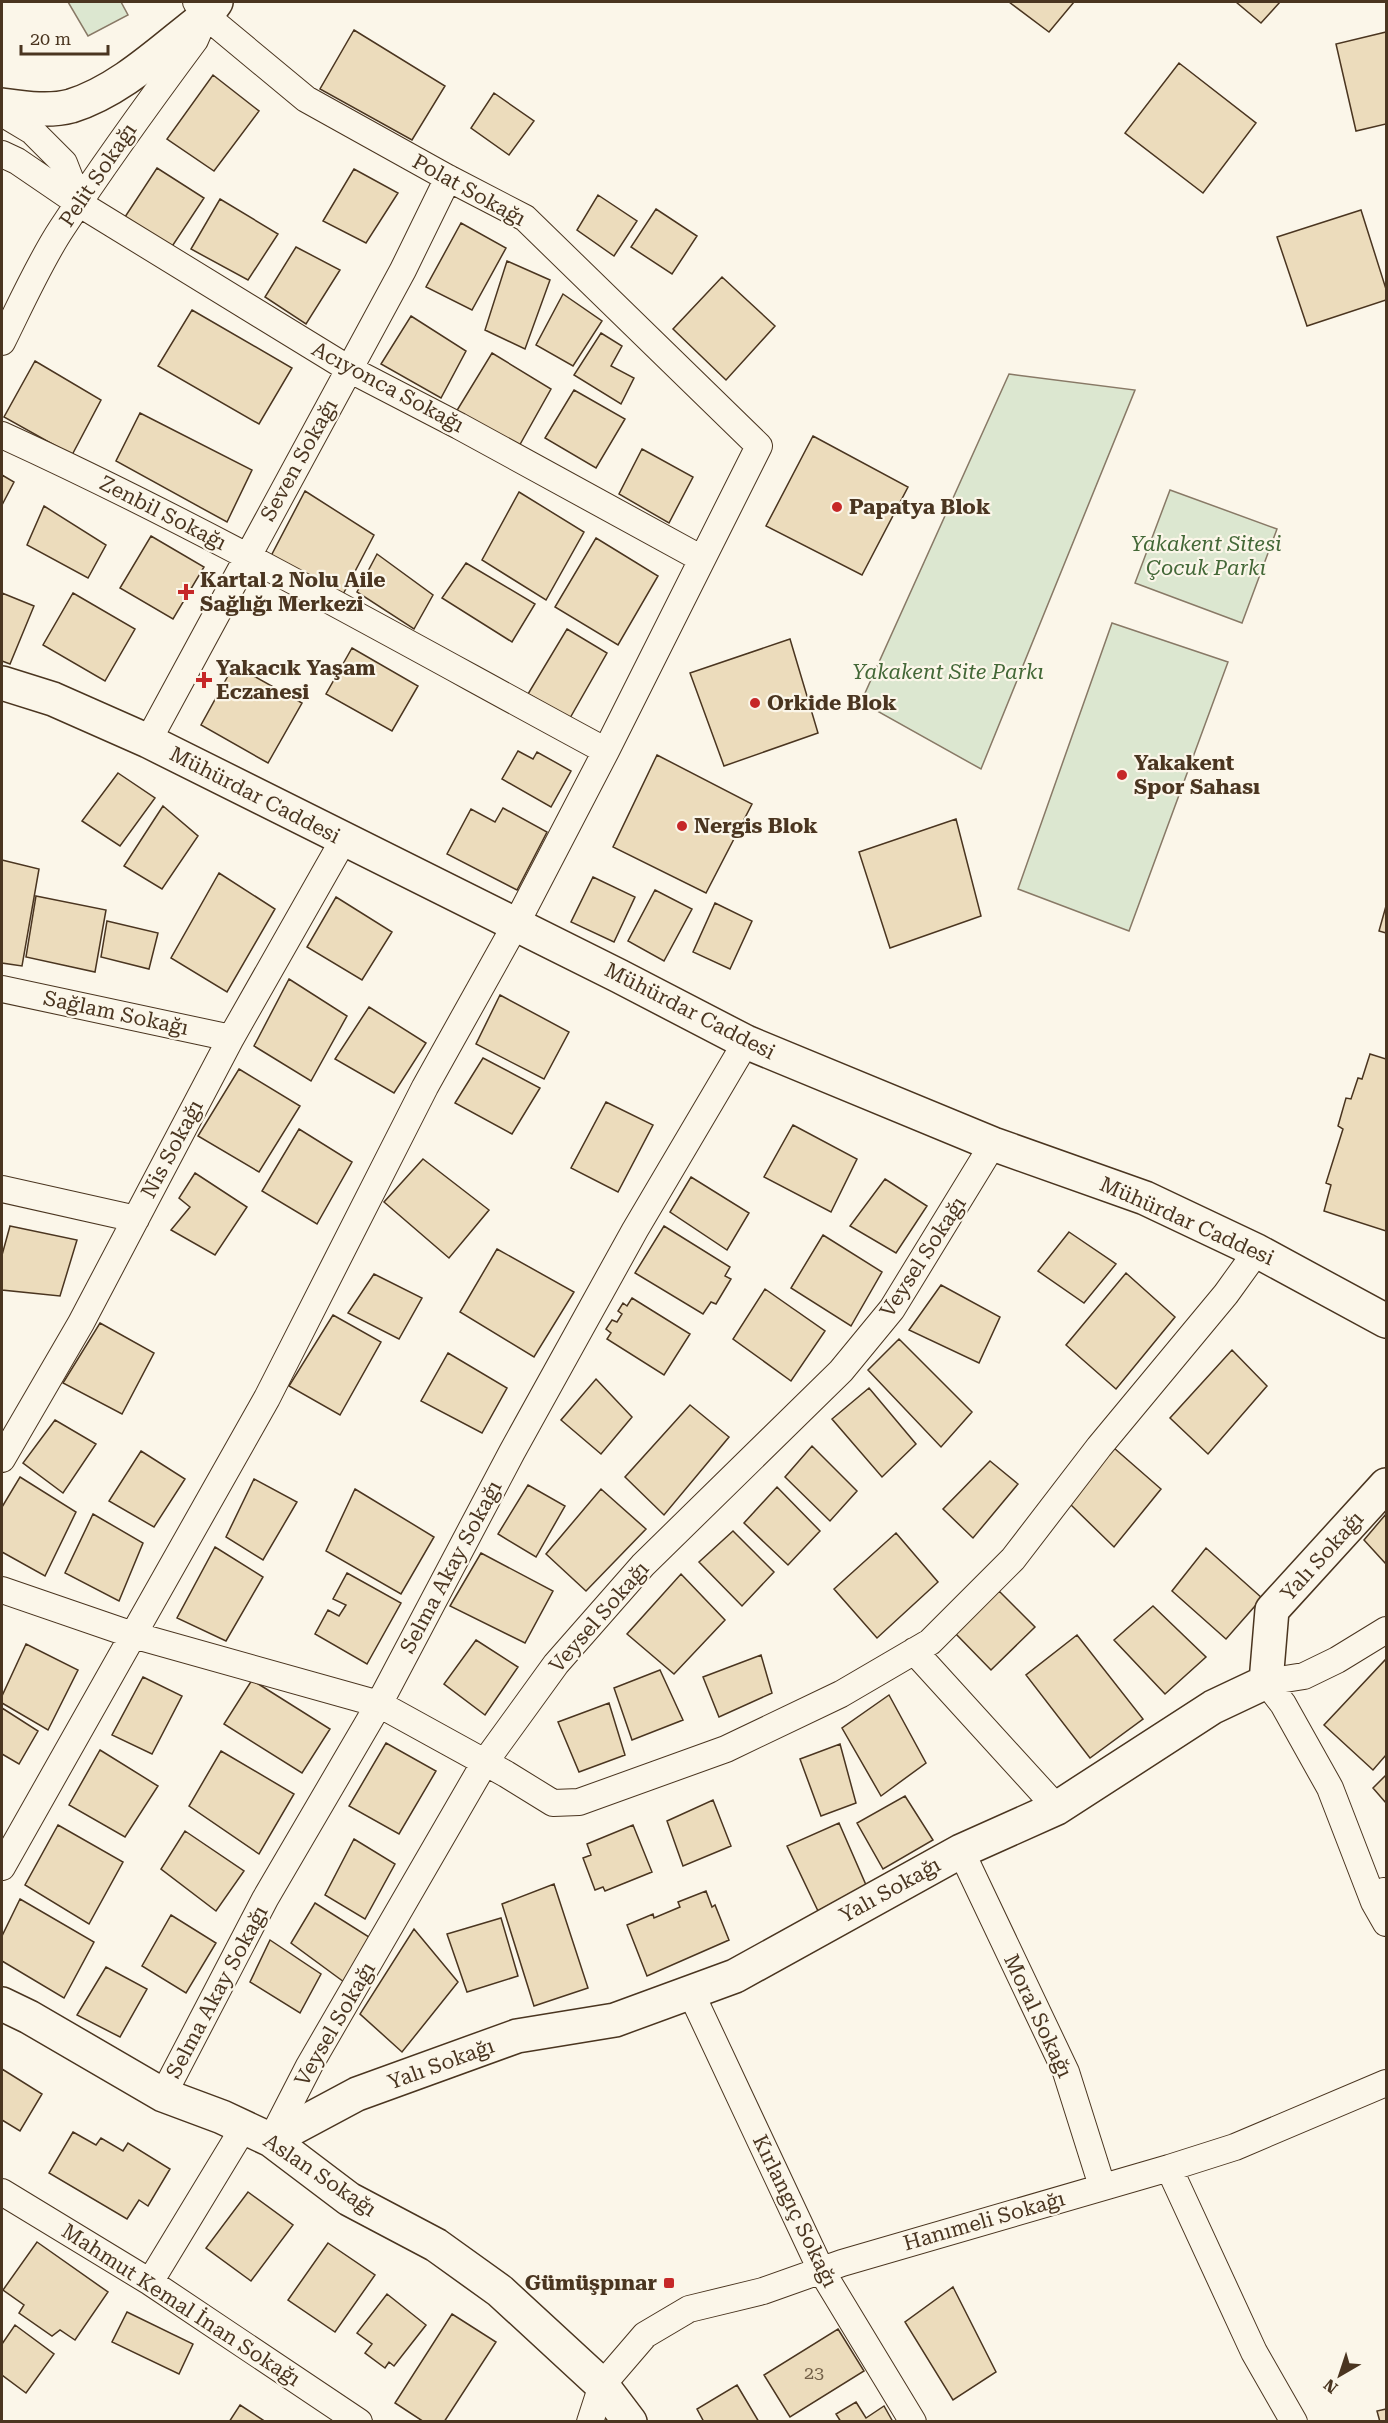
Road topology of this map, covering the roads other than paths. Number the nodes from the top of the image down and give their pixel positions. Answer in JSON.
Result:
{"nodes":[{"id":1,"x":206,"y":6,"type":"edge"},
{"id":2,"x":2,"y":105,"type":"edge"},
{"id":3,"x":2,"y":113,"type":"edge"},
{"id":4,"x":2,"y":154,"type":"edge"},
{"id":5,"x":448,"y":178,"type":"junction"},
{"id":6,"x":80,"y":204,"type":"junction"},
{"id":7,"x":2,"y":342,"type":"edge"},
{"id":8,"x":349,"y":369,"type":"junction"},
{"id":9,"x":2,"y":435,"type":"edge"},
{"id":10,"x":247,"y":556,"type":"junction"},
{"id":11,"x":702,"y":559,"type":"junction"},
{"id":12,"x":2,"y":683,"type":"edge"},
{"id":13,"x":148,"y":741,"type":"junction"},
{"id":14,"x":606,"y":751,"type":"junction"},
{"id":15,"x":344,"y":840,"type":"junction"},
{"id":16,"x":516,"y":924,"type":"junction"},
{"id":17,"x":2,"y":989,"type":"edge"},
{"id":18,"x":231,"y":1038,"type":"junction"},
{"id":19,"x":746,"y":1042,"type":"junction"},
{"id":20,"x":993,"y":1144,"type":"junction"},
{"id":21,"x":2,"y":1189,"type":"edge"},
{"id":22,"x":136,"y":1219,"type":"junction"},
{"id":23,"x":1257,"y":1251,"type":"junction"},
{"id":24,"x":1386,"y":1321,"type":"edge"},
{"id":25,"x":2,"y":1459,"type":"edge"},
{"id":26,"x":1386,"y":1485,"type":"edge"},
{"id":27,"x":2,"y":1590,"type":"edge"},
{"id":28,"x":1386,"y":1630,"type":"edge"},
{"id":29,"x":133,"y":1635,"type":"junction"},
{"id":30,"x":914,"y":1651,"type":"junction"},
{"id":31,"x":1266,"y":1682,"type":"junction"},
{"id":32,"x":379,"y":1704,"type":"junction"},
{"id":33,"x":485,"y":1762,"type":"junction"},
{"id":34,"x":1057,"y":1808,"type":"junction"},
{"id":35,"x":961,"y":1851,"type":"junction"},
{"id":36,"x":2,"y":1867,"type":"edge"},
{"id":37,"x":1382,"y":1905,"type":"edge"},
{"id":38,"x":691,"y":1993,"type":"junction"},
{"id":39,"x":2,"y":2004,"type":"edge"},
{"id":40,"x":1386,"y":2083,"type":"edge"},
{"id":41,"x":163,"y":2095,"type":"junction"},
{"id":42,"x":258,"y":2133,"type":"junction"},
{"id":43,"x":1169,"y":2168,"type":"junction"},
{"id":44,"x":1102,"y":2186,"type":"junction"},
{"id":45,"x":2,"y":2192,"type":"edge"},
{"id":46,"x":821,"y":2270,"type":"junction"},
{"id":47,"x":150,"y":2282,"type":"junction"},
{"id":48,"x":602,"y":2385,"type":"junction"},
{"id":49,"x":359,"y":2421,"type":"edge"},
{"id":50,"x":590,"y":2421,"type":"edge"},
{"id":51,"x":630,"y":2421,"type":"edge"},
{"id":52,"x":913,"y":2421,"type":"edge"},
{"id":53,"x":1294,"y":2421,"type":"edge"}],
"edges":[{"from":1,"to":2,"type":"street"},
{"from":1,"to":5,"type":"street","name":"Polat Sokağı"},
{"from":1,"to":6,"type":"street","name":"Pelit Sokağı"},
{"from":3,"to":6,"type":"street"},
{"from":4,"to":6,"type":"street","name":"Acıyonca Sokağı"},
{"from":5,"to":8,"type":"street","name":"Seven Sokağı"},
{"from":5,"to":11,"type":"street","name":"Polat Sokağı"},
{"from":6,"to":7,"type":"street","name":"Pelit Sokağı"},
{"from":6,"to":8,"type":"street","name":"Acıyonca Sokağı"},
{"from":8,"to":10,"type":"street","name":"Seven Sokağı"},
{"from":8,"to":11,"type":"street","name":"Acıyonca Sokağı"},
{"from":9,"to":10,"type":"street","name":"Zenbil Sokağı"},
{"from":10,"to":13,"type":"street","name":"Seven Sokağı"},
{"from":10,"to":14,"type":"street","name":"Zenbil Sokağı"},
{"from":11,"to":14,"type":"street"},
{"from":12,"to":13,"type":"street","name":"Mühürdar Caddesi"},
{"from":13,"to":15,"type":"street","name":"Mühürdar Caddesi"},
{"from":14,"to":16,"type":"street"},
{"from":15,"to":16,"type":"street","name":"Mühürdar Caddesi"},
{"from":15,"to":18,"type":"street","name":"Nis Sokağı"},
{"from":16,"to":19,"type":"street","name":"Mühürdar Caddesi"},
{"from":16,"to":29,"type":"street"},
{"from":17,"to":18,"type":"street","name":"Sağlam Sokağı"},
{"from":18,"to":22,"type":"street","name":"Nis Sokağı"},
{"from":19,"to":20,"type":"street","name":"Mühürdar Caddesi"},
{"from":19,"to":32,"type":"street","name":"Selma Akay Sokağı"},
{"from":20,"to":23,"type":"street","name":"Mühürdar Caddesi"},
{"from":20,"to":33,"type":"street","name":"Veysel Sokağı"},
{"from":21,"to":22,"type":"street"},
{"from":22,"to":25,"type":"street","name":"Nis Sokağı"},
{"from":23,"to":24,"type":"street","name":"Mühürdar Caddesi"},
{"from":23,"to":30,"type":"street"},
{"from":26,"to":31,"type":"street","name":"Yalı Sokağı"},
{"from":27,"to":29,"type":"street"},
{"from":28,"to":31,"type":"street"},
{"from":29,"to":32,"type":"street"},
{"from":29,"to":36,"type":"street"},
{"from":30,"to":33,"type":"street"},
{"from":30,"to":34,"type":"street"},
{"from":31,"to":34,"type":"street","name":"Yalı Sokağı"},
{"from":31,"to":37,"type":"street"},
{"from":32,"to":33,"type":"street"},
{"from":32,"to":41,"type":"street","name":"Selma Akay Sokağı"},
{"from":33,"to":42,"type":"street","name":"Veysel Sokağı"},
{"from":34,"to":35,"type":"street","name":"Yalı Sokağı"},
{"from":35,"to":38,"type":"street","name":"Yalı Sokağı"},
{"from":35,"to":44,"type":"street","name":"Moral Sokağı"},
{"from":38,"to":42,"type":"street","name":"Yalı Sokağı"},
{"from":38,"to":46,"type":"street","name":"Kırlangıç Sokağı"},
{"from":39,"to":41,"type":"street","name":"Aslan Sokağı"},
{"from":40,"to":43,"type":"street","name":"Hanımeli Sokağı"},
{"from":41,"to":42,"type":"street","name":"Aslan Sokağı"},
{"from":42,"to":47,"type":"street","name":"Veysel Sokağı"},
{"from":42,"to":48,"type":"street","name":"Aslan Sokağı"},
{"from":43,"to":44,"type":"street","name":"Hanımeli Sokağı"},
{"from":43,"to":53,"type":"street"},
{"from":44,"to":46,"type":"street","name":"Hanımeli Sokağı"},
{"from":45,"to":47,"type":"street","name":"Mahmut Kemal İnan Sokağı"},
{"from":46,"to":48,"type":"street","name":"Hanımeli Sokağı"},
{"from":46,"to":52,"type":"street","name":"Kırlangıç Sokağı"},
{"from":47,"to":49,"type":"street","name":"Mahmut Kemal İnan Sokağı"},
{"from":48,"to":50,"type":"street"},
{"from":48,"to":51,"type":"street","name":"Aslan Sokağı"}]}
